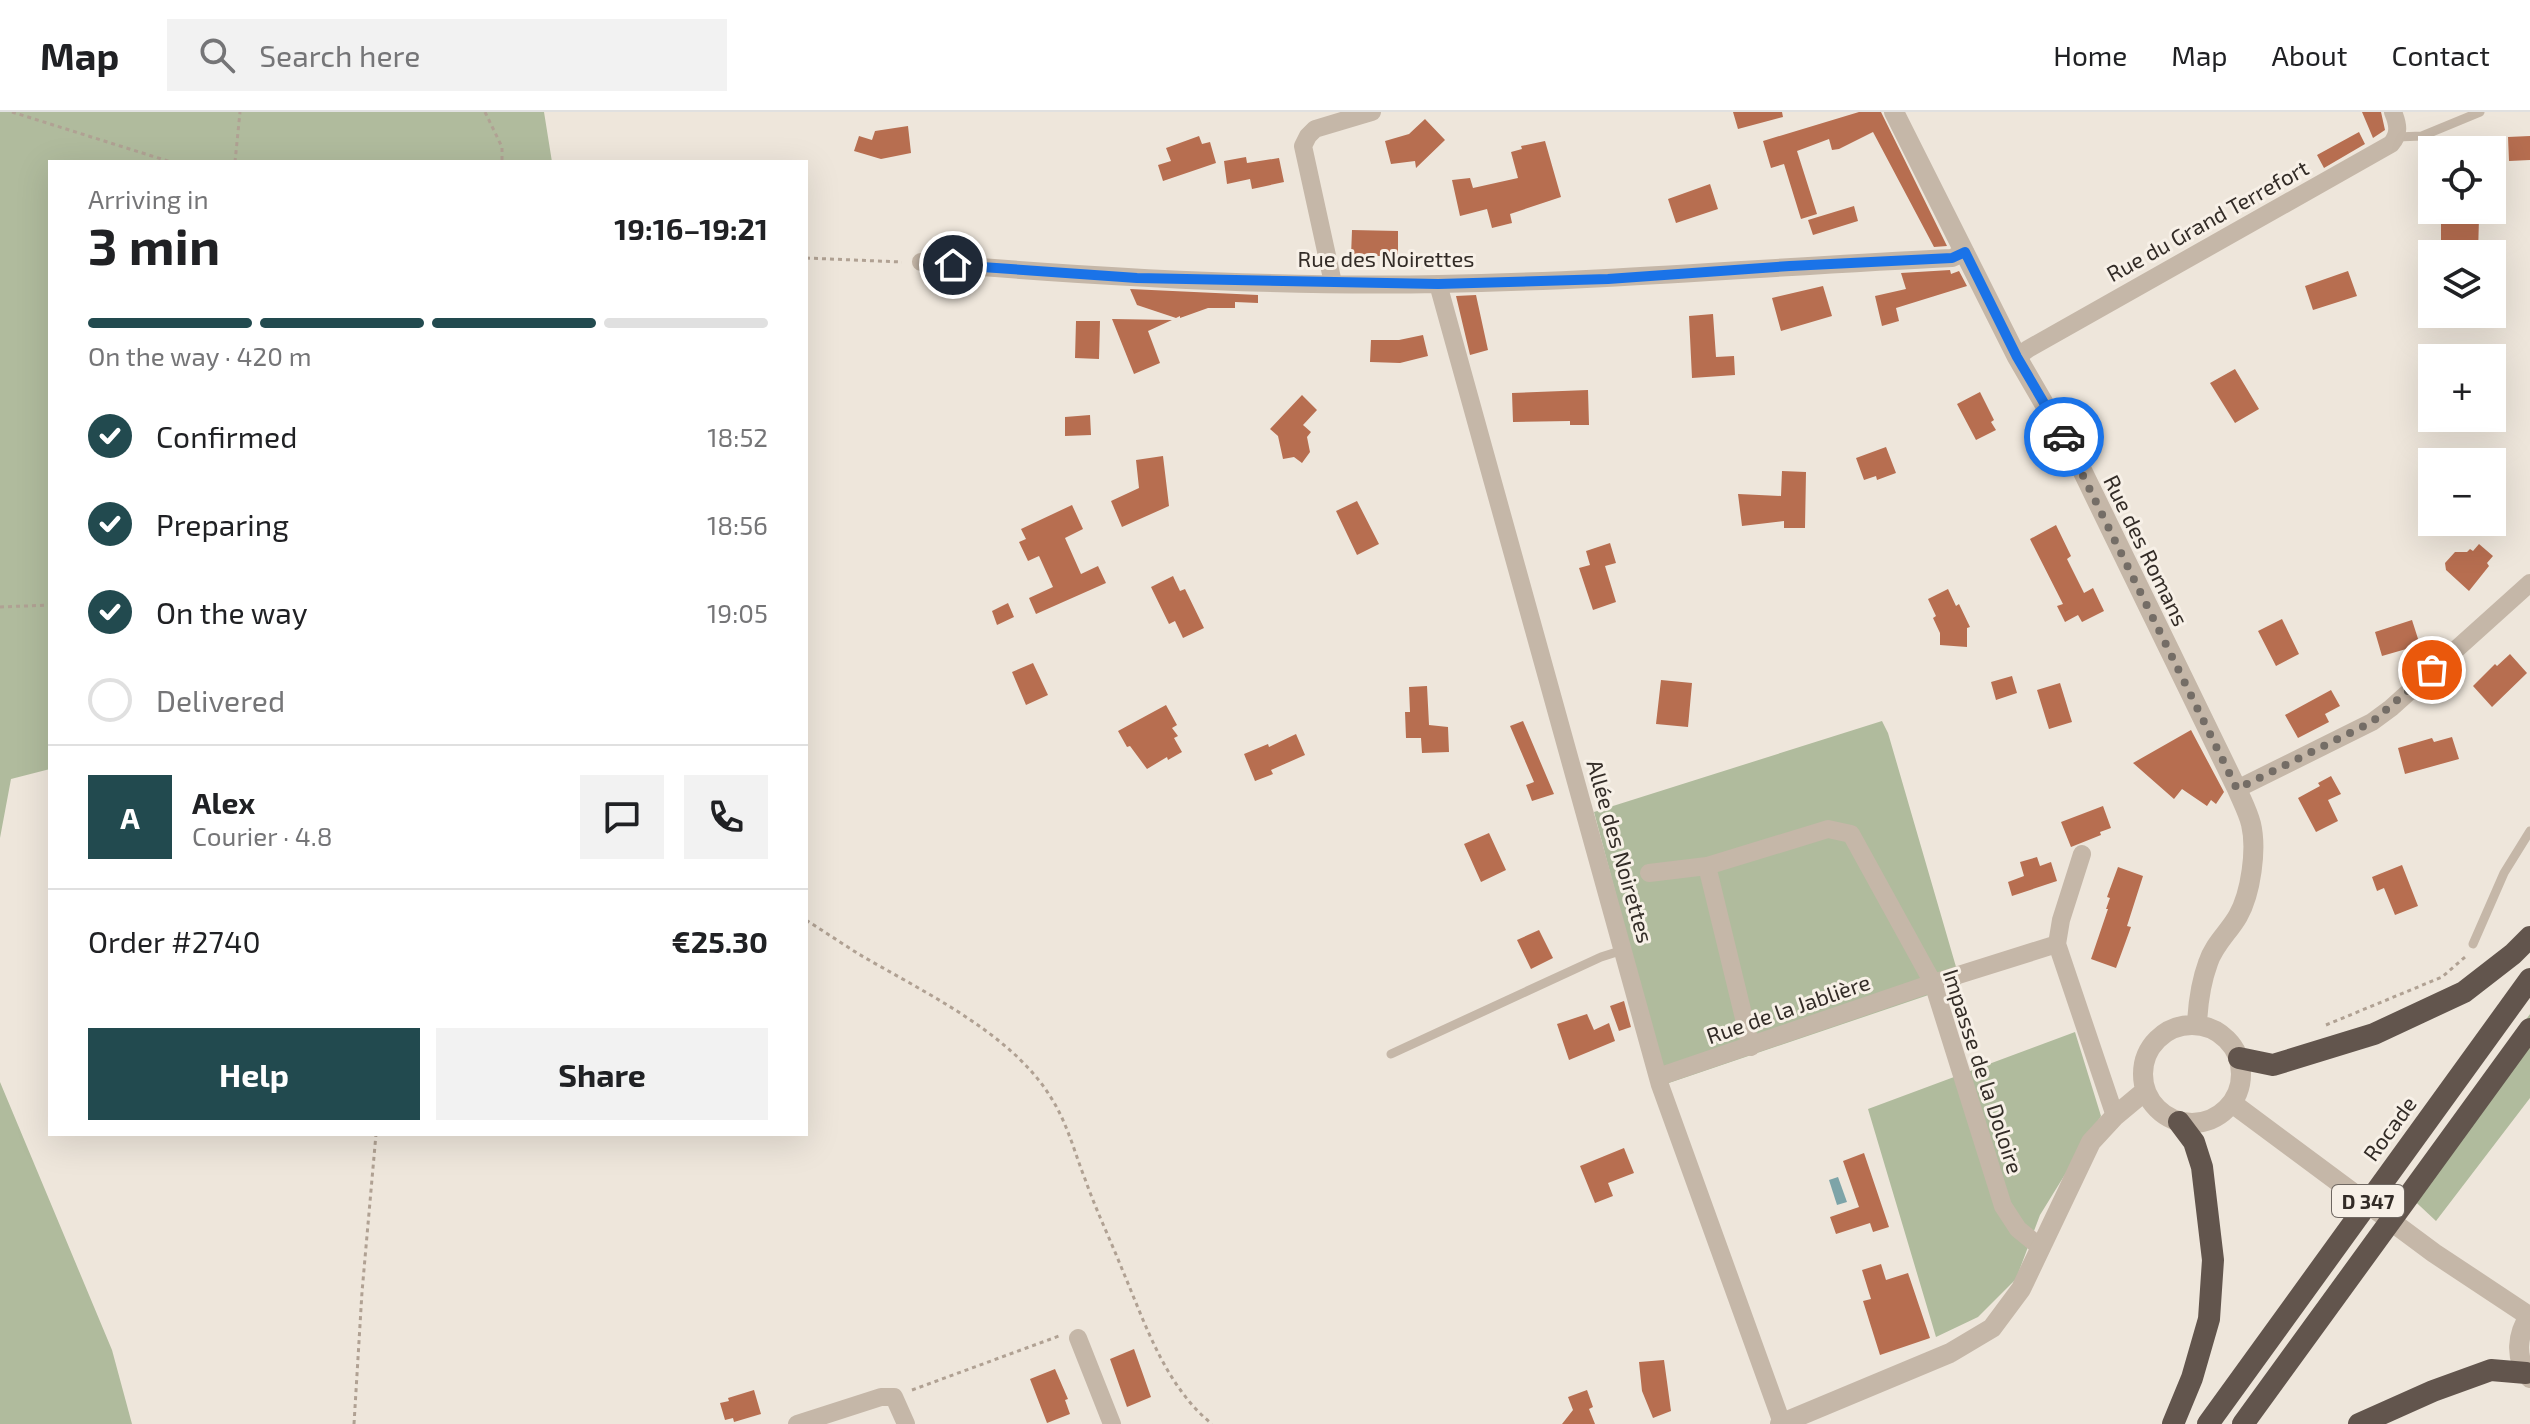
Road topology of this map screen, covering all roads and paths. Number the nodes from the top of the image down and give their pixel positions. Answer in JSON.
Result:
{"nodes":[{"id":1,"x":12,"y":112,"type":"edge"},
{"id":2,"x":240,"y":112,"type":"edge"},
{"id":3,"x":485,"y":112,"type":"edge"},
{"id":4,"x":1372,"y":112,"type":"edge"},
{"id":5,"x":1894,"y":112,"type":"edge"},
{"id":6,"x":2393,"y":112,"type":"edge"},
{"id":7,"x":2480,"y":112,"type":"edge"},
{"id":8,"x":2397,"y":137,"type":"junction"},
{"id":9,"x":165,"y":160,"type":"edge"},
{"id":10,"x":235,"y":160,"type":"edge"},
{"id":11,"x":502,"y":160,"type":"edge"},
{"id":12,"x":1965,"y":252,"type":"junction"},
{"id":13,"x":808,"y":258,"type":"edge"},
{"id":14,"x":921,"y":262,"type":"joint"},
{"id":15,"x":1333,"y":283,"type":"junction"},
{"id":16,"x":1438,"y":284,"type":"junction"},
{"id":17,"x":2017,"y":357,"type":"junction"},
{"id":18,"x":2530,"y":583,"type":"edge"},
{"id":19,"x":48,"y":605,"type":"edge"},
{"id":20,"x":0,"y":607,"type":"edge"},
{"id":21,"x":2237,"y":789,"type":"junction"},
{"id":22,"x":2530,"y":831,"type":"edge"},
{"id":23,"x":2082,"y":854,"type":"dead end"},
{"id":24,"x":1707,"y":866,"type":"junction"},
{"id":25,"x":1649,"y":873,"type":"dead end"},
{"id":26,"x":808,"y":921,"type":"edge"},
{"id":27,"x":2530,"y":937,"type":"edge"},
{"id":28,"x":2057,"y":944,"type":"junction"},
{"id":29,"x":2473,"y":944,"type":"joint"},
{"id":30,"x":1623,"y":950,"type":"junction"},
{"id":31,"x":2530,"y":979,"type":"edge"},
{"id":32,"x":1933,"y":983,"type":"junction"},
{"id":33,"x":2197,"y":1024,"type":"junction"},
{"id":34,"x":2530,"y":1029,"type":"edge"},
{"id":35,"x":2315,"y":1030,"type":"dead end"},
{"id":36,"x":1751,"y":1047,"type":"junction"},
{"id":37,"x":1391,"y":1054,"type":"dead end"},
{"id":38,"x":2239,"y":1058,"type":"junction"},
{"id":39,"x":1658,"y":1077,"type":"junction"},
{"id":40,"x":2145,"y":1091,"type":"junction"},
{"id":41,"x":2232,"y":1103,"type":"junction"},
{"id":42,"x":2115,"y":1116,"type":"junction"},
{"id":43,"x":2179,"y":1122,"type":"junction"},
{"id":44,"x":376,"y":1136,"type":"edge"},
{"id":45,"x":2040,"y":1247,"type":"junction"},
{"id":46,"x":2529,"y":1315,"type":"edge"},
{"id":47,"x":1078,"y":1338,"type":"joint"},
{"id":48,"x":2528,"y":1375,"type":"edge"},
{"id":49,"x":894,"y":1397,"type":"junction"},
{"id":50,"x":354,"y":1424,"type":"edge"},
{"id":51,"x":797,"y":1424,"type":"edge"},
{"id":52,"x":906,"y":1424,"type":"edge"},
{"id":53,"x":1112,"y":1424,"type":"edge"},
{"id":54,"x":1212,"y":1424,"type":"edge"},
{"id":55,"x":1781,"y":1424,"type":"edge"},
{"id":56,"x":2173,"y":1424,"type":"edge"},
{"id":57,"x":2208,"y":1424,"type":"edge"},
{"id":58,"x":2243,"y":1424,"type":"edge"},
{"id":59,"x":2359,"y":1424,"type":"edge"}],
"edges":[{"from":1,"to":9,"type":"path"},
{"from":2,"to":10,"type":"path"},
{"from":3,"to":11,"type":"path"},
{"from":4,"to":15,"type":"street"},
{"from":5,"to":12,"type":"street","name":"Rue des Romans"},
{"from":6,"to":8,"type":"street"},
{"from":7,"to":8,"type":"lane"},
{"from":8,"to":17,"type":"street","name":"Rue du Grand Terrefort"},
{"from":12,"to":16,"type":"street","name":"Rue des Noirettes"},
{"from":12,"to":17,"type":"street","name":"Rue des Romans"},
{"from":13,"to":14,"type":"path"},
{"from":14,"to":15,"type":"street","name":"Rue des Noirettes"},
{"from":15,"to":16,"type":"street","name":"Rue des Noirettes"},
{"from":16,"to":30,"type":"street","name":"Allée des Noirettes"},
{"from":17,"to":21,"type":"street","name":"Rue des Romans"},
{"from":18,"to":21,"type":"street"},
{"from":19,"to":20,"type":"path"},
{"from":21,"to":33,"type":"street","name":"Rue des Romans"},
{"from":22,"to":29,"type":"lane"},
{"from":23,"to":28,"type":"street"},
{"from":24,"to":25,"type":"street","name":"Impasse de la Doloire"},
{"from":24,"to":32,"type":"street","name":"Impasse de la Doloire"},
{"from":24,"to":36,"type":"street"},
{"from":26,"to":54,"type":"path"},
{"from":27,"to":38,"type":"highway"},
{"from":28,"to":32,"type":"street","name":"Rue de la Jablière"},
{"from":28,"to":42,"type":"street"},
{"from":29,"to":35,"type":"path"},
{"from":30,"to":37,"type":"lane"},
{"from":30,"to":39,"type":"street","name":"Allée des Noirettes"},
{"from":31,"to":57,"type":"highway","name":"Rocade","number":"D 347"},
{"from":32,"to":36,"type":"street","name":"Rue de la Jablière"},
{"from":32,"to":45,"type":"street","name":"Impasse de la Doloire"},
{"from":33,"to":38,"type":"street"},
{"from":33,"to":40,"type":"street"},
{"from":34,"to":58,"type":"highway","number":"D 347"},
{"from":36,"to":39,"type":"street","name":"Rue de la Jablière"},
{"from":38,"to":41,"type":"street"},
{"from":39,"to":55,"type":"street","name":"Allée des Noirettes"},
{"from":40,"to":42,"type":"street"},
{"from":40,"to":43,"type":"street"},
{"from":41,"to":43,"type":"street"},
{"from":41,"to":46,"type":"street"},
{"from":42,"to":45,"type":"street"},
{"from":43,"to":56,"type":"highway"},
{"from":44,"to":50,"type":"path"},
{"from":45,"to":55,"type":"street"},
{"from":46,"to":48,"type":"street"},
{"from":47,"to":49,"type":"path"},
{"from":47,"to":53,"type":"street"},
{"from":48,"to":59,"type":"highway"},
{"from":49,"to":51,"type":"street"},
{"from":49,"to":52,"type":"street"}]}
